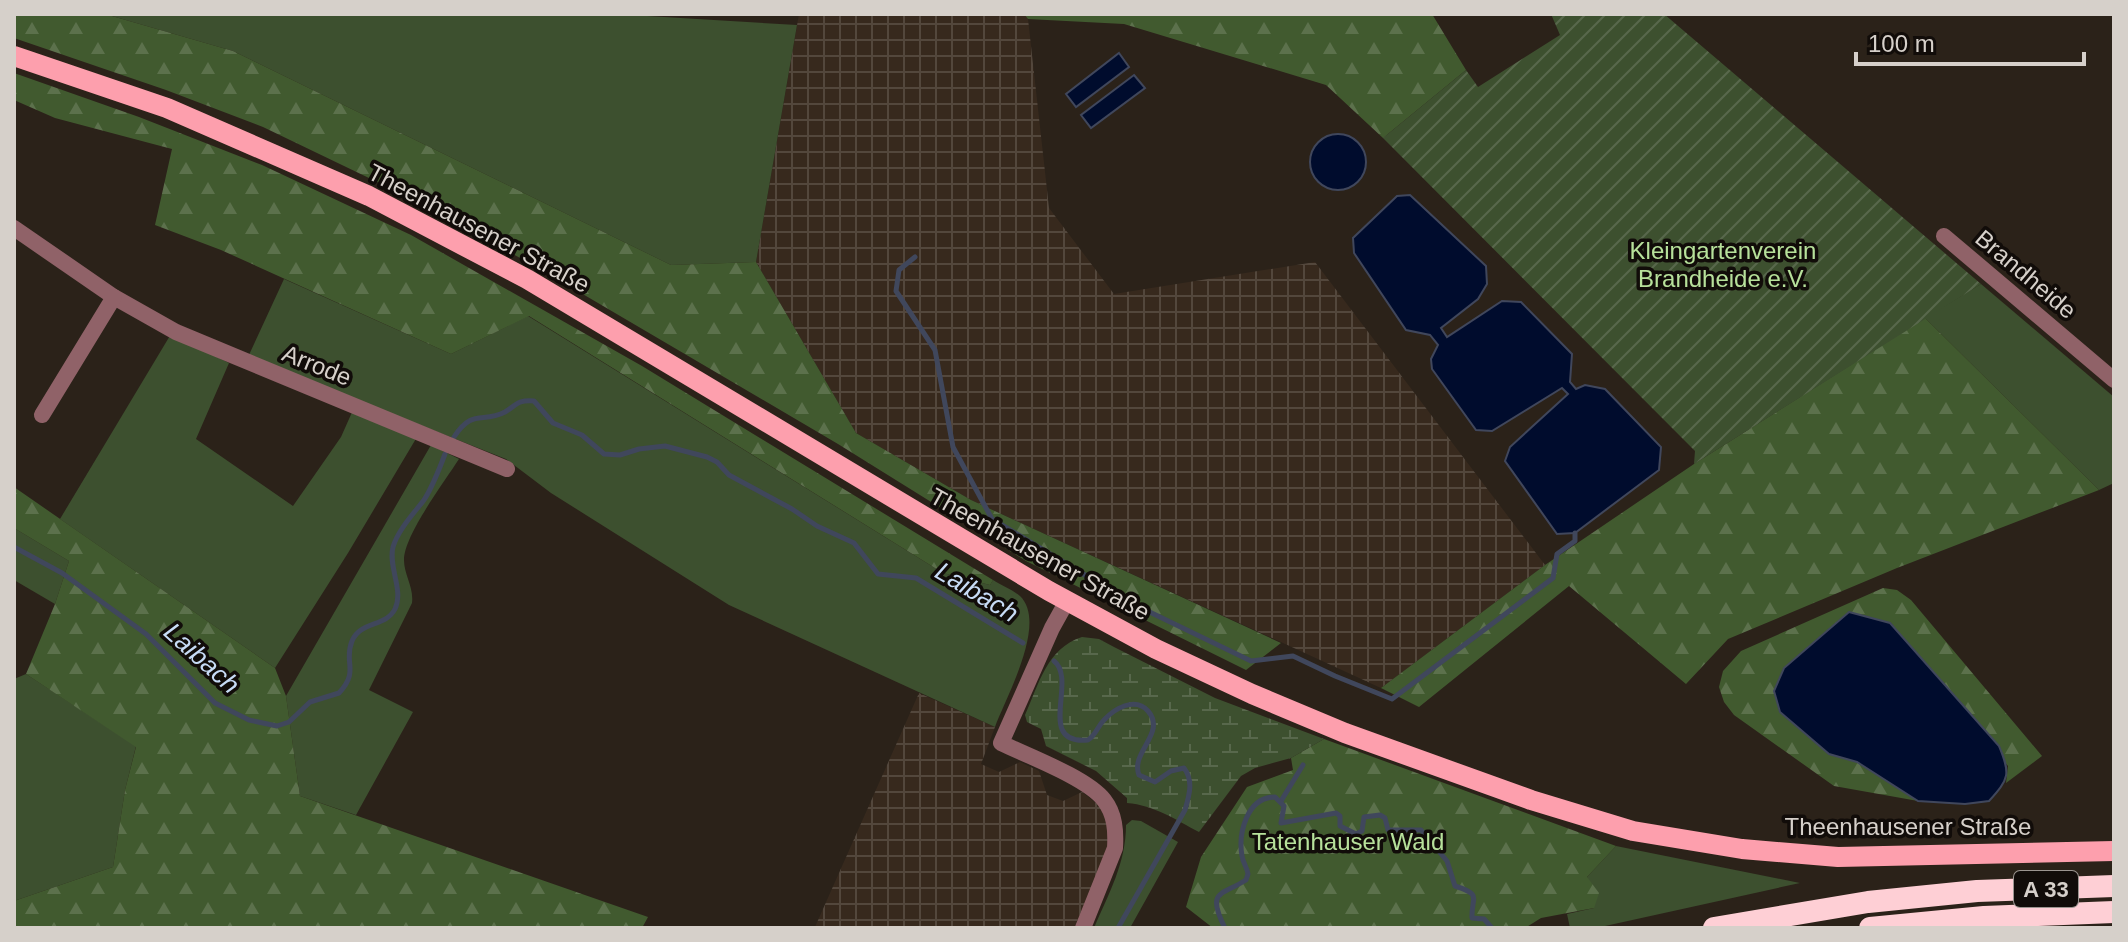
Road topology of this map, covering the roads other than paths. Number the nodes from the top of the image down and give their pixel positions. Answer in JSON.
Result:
{"nodes":[{"id":1,"x":14,"y":56,"type":"edge"},
{"id":2,"x":14,"y":228,"type":"edge"},
{"id":3,"x":1944,"y":236,"type":"dead end"},
{"id":4,"x":114,"y":297,"type":"junction"},
{"id":5,"x":2114,"y":380,"type":"edge"},
{"id":6,"x":42,"y":415,"type":"dead end"},
{"id":7,"x":507,"y":469,"type":"dead end"},
{"id":8,"x":1067,"y":601,"type":"junction"},
{"id":9,"x":2114,"y":851,"type":"edge"},
{"id":10,"x":2114,"y":886,"type":"edge"},
{"id":11,"x":2114,"y":912,"type":"edge"},
{"id":12,"x":1083,"y":928,"type":"edge"},
{"id":13,"x":1714,"y":928,"type":"edge"},
{"id":14,"x":1870,"y":928,"type":"edge"}],
"edges":[{"from":1,"to":8,"type":"main road","name":"Theenhausener Straße"},
{"from":2,"to":4,"type":"street","name":"Arrode"},
{"from":3,"to":5,"type":"street","name":"Brandheide"},
{"from":4,"to":6,"type":"street"},
{"from":4,"to":7,"type":"street","name":"Arrode"},
{"from":8,"to":9,"type":"main road","name":"Theenhausener Straße"},
{"from":8,"to":12,"type":"street"},
{"from":10,"to":13,"type":"highway","number":"A 33"},
{"from":11,"to":14,"type":"highway","number":"A 33"}]}
